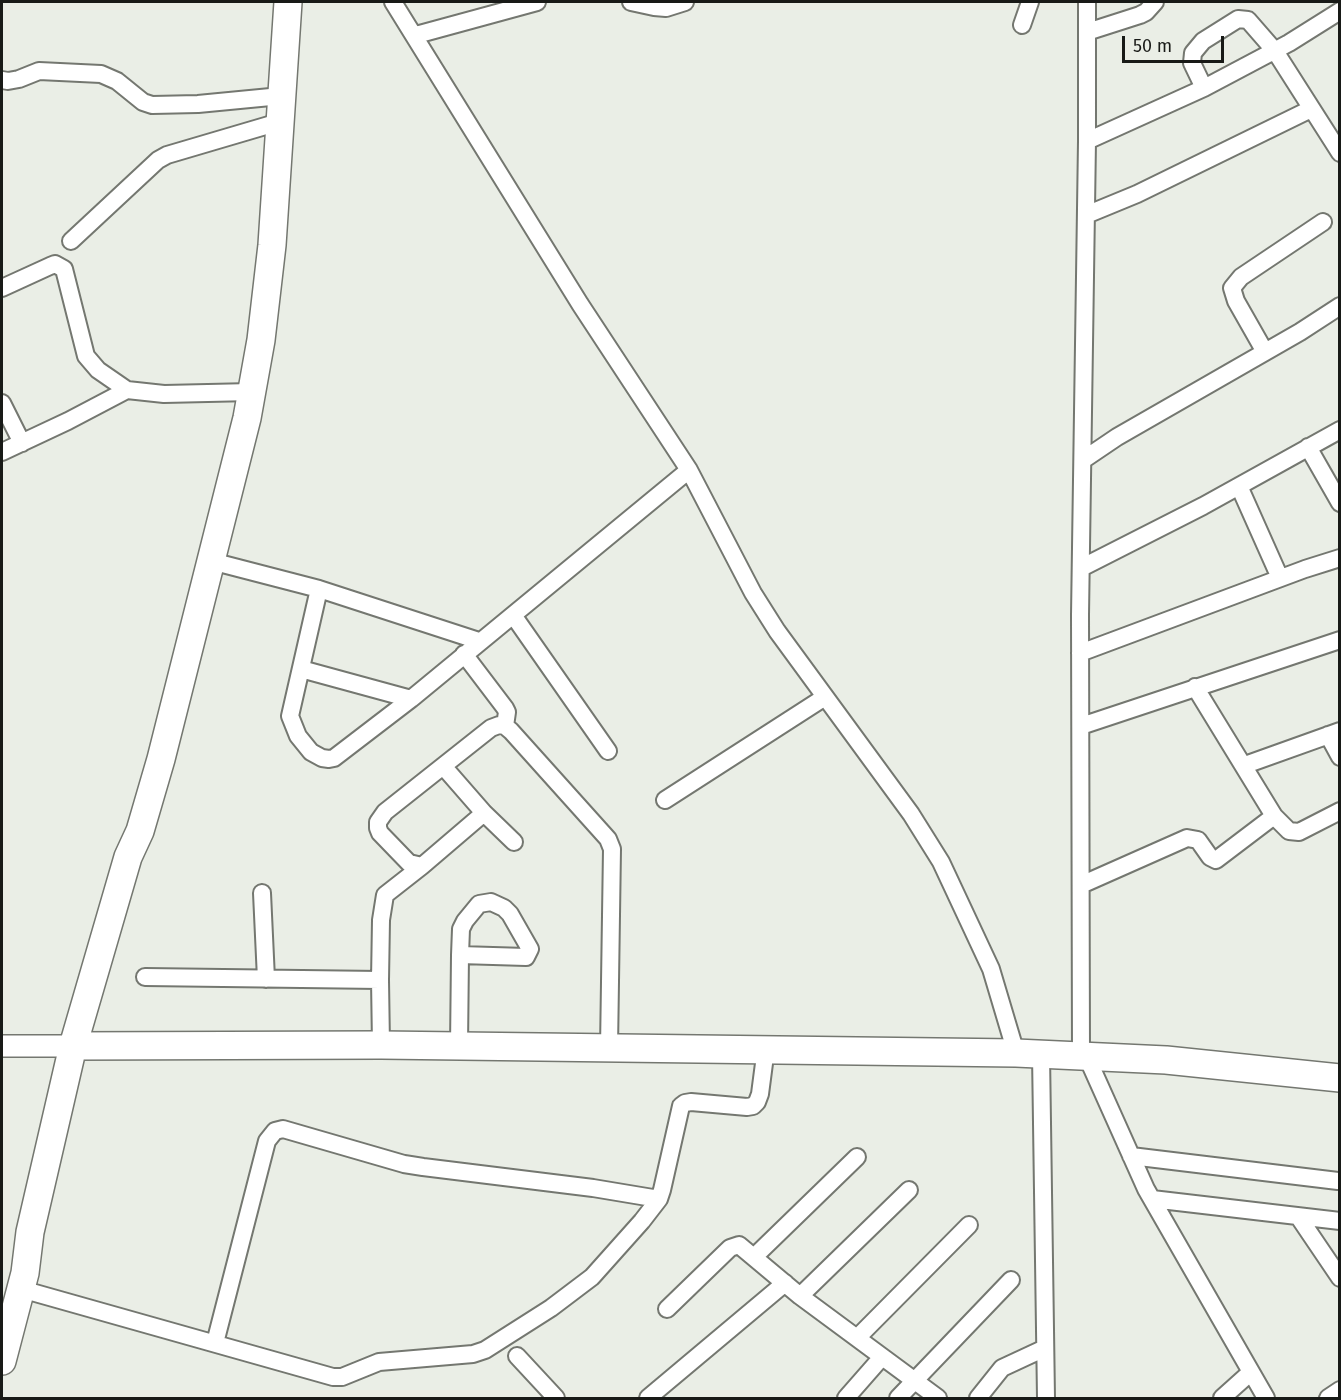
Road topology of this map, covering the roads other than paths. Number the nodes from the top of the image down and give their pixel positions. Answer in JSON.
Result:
{"nodes":[{"id":1,"x":288,"y":2,"type":"edge"},
{"id":2,"x":393,"y":2,"type":"edge"},
{"id":3,"x":537,"y":2,"type":"edge"},
{"id":4,"x":631,"y":2,"type":"edge"},
{"id":5,"x":685,"y":2,"type":"edge"},
{"id":6,"x":1030,"y":2,"type":"edge"},
{"id":7,"x":1087,"y":2,"type":"edge"},
{"id":8,"x":1155,"y":2,"type":"edge"},
{"id":9,"x":1331,"y":2,"type":"edge"},
{"id":10,"x":1339,"y":11,"type":"edge"},
{"id":11,"x":1022,"y":25,"type":"dead end"},
{"id":12,"x":1087,"y":32,"type":"junction"},
{"id":13,"x":416,"y":35,"type":"junction"},
{"id":14,"x":1275,"y":51,"type":"junction"},
{"id":15,"x":2,"y":80,"type":"edge"},
{"id":16,"x":1204,"y":88,"type":"junction"},
{"id":17,"x":280,"y":109,"type":"junction"},
{"id":18,"x":1311,"y":109,"type":"junction"},
{"id":19,"x":1087,"y":141,"type":"junction"},
{"id":20,"x":1340,"y":153,"type":"edge"},
{"id":21,"x":1086,"y":215,"type":"junction"},
{"id":22,"x":1323,"y":222,"type":"dead end"},
{"id":23,"x":71,"y":241,"type":"dead end"},
{"id":24,"x":2,"y":288,"type":"edge"},
{"id":25,"x":1340,"y":306,"type":"edge"},
{"id":26,"x":1265,"y":352,"type":"junction"},
{"id":27,"x":127,"y":390,"type":"junction"},
{"id":28,"x":252,"y":392,"type":"junction"},
{"id":29,"x":2,"y":403,"type":"edge"},
{"id":30,"x":1340,"y":430,"type":"edge"},
{"id":31,"x":22,"y":443,"type":"junction"},
{"id":32,"x":1308,"y":447,"type":"junction"},
{"id":33,"x":2,"y":452,"type":"edge"},
{"id":34,"x":1083,"y":460,"type":"junction"},
{"id":35,"x":689,"y":470,"type":"junction"},
{"id":36,"x":1239,"y":486,"type":"junction"},
{"id":37,"x":1340,"y":502,"type":"edge"},
{"id":38,"x":1340,"y":558,"type":"edge"},
{"id":39,"x":211,"y":561,"type":"junction"},
{"id":40,"x":1081,"y":567,"type":"junction"},
{"id":41,"x":1280,"y":578,"type":"junction"},
{"id":42,"x":319,"y":589,"type":"junction"},
{"id":43,"x":513,"y":615,"type":"junction"},
{"id":44,"x":1340,"y":640,"type":"edge"},
{"id":45,"x":479,"y":641,"type":"junction"},
{"id":46,"x":1080,"y":653,"type":"junction"},
{"id":47,"x":464,"y":654,"type":"junction"},
{"id":48,"x":301,"y":669,"type":"junction"},
{"id":49,"x":1196,"y":687,"type":"junction"},
{"id":50,"x":825,"y":697,"type":"junction"},
{"id":51,"x":411,"y":699,"type":"junction"},
{"id":52,"x":505,"y":726,"type":"junction"},
{"id":53,"x":1081,"y":726,"type":"junction"},
{"id":54,"x":1334,"y":733,"type":"edge"},
{"id":55,"x":608,"y":751,"type":"dead end"},
{"id":56,"x":1340,"y":757,"type":"edge"},
{"id":57,"x":1245,"y":765,"type":"junction"},
{"id":58,"x":443,"y":766,"type":"junction"},
{"id":59,"x":665,"y":800,"type":"dead end"},
{"id":60,"x":1340,"y":811,"type":"edge"},
{"id":61,"x":484,"y":813,"type":"junction"},
{"id":62,"x":1274,"y":816,"type":"junction"},
{"id":63,"x":514,"y":842,"type":"dead end"},
{"id":64,"x":422,"y":866,"type":"junction"},
{"id":65,"x":1081,"y":885,"type":"junction"},
{"id":66,"x":262,"y":893,"type":"dead end"},
{"id":67,"x":460,"y":955,"type":"dead end"},
{"id":68,"x":145,"y":977,"type":"dead end"},
{"id":69,"x":266,"y":979,"type":"junction"},
{"id":70,"x":380,"y":980,"type":"junction"},
{"id":71,"x":381,"y":1045,"type":"junction"},
{"id":72,"x":2,"y":1046,"type":"edge"},
{"id":73,"x":80,"y":1046,"type":"junction"},
{"id":74,"x":459,"y":1046,"type":"junction"},
{"id":75,"x":609,"y":1048,"type":"junction"},
{"id":76,"x":766,"y":1048,"type":"junction"},
{"id":77,"x":1029,"y":1053,"type":"junction"},
{"id":78,"x":1083,"y":1055,"type":"junction"},
{"id":79,"x":1340,"y":1078,"type":"edge"},
{"id":80,"x":1131,"y":1156,"type":"junction"},
{"id":81,"x":857,"y":1157,"type":"dead end"},
{"id":82,"x":1338,"y":1181,"type":"edge"},
{"id":83,"x":909,"y":1190,"type":"dead end"},
{"id":84,"x":659,"y":1199,"type":"junction"},
{"id":85,"x":1152,"y":1199,"type":"junction"},
{"id":86,"x":1299,"y":1216,"type":"junction"},
{"id":87,"x":1340,"y":1221,"type":"edge"},
{"id":88,"x":969,"y":1225,"type":"dead end"},
{"id":89,"x":754,"y":1257,"type":"junction"},
{"id":90,"x":1340,"y":1278,"type":"edge"},
{"id":91,"x":1011,"y":1280,"type":"dead end"},
{"id":92,"x":23,"y":1281,"type":"junction"},
{"id":93,"x":785,"y":1283,"type":"junction"},
{"id":94,"x":800,"y":1296,"type":"junction"},
{"id":95,"x":667,"y":1309,"type":"dead end"},
{"id":96,"x":857,"y":1338,"type":"junction"},
{"id":97,"x":215,"y":1343,"type":"junction"},
{"id":98,"x":1045,"y":1348,"type":"junction"},
{"id":99,"x":518,"y":1356,"type":"dead end"},
{"id":100,"x":882,"y":1357,"type":"junction"},
{"id":101,"x":2,"y":1361,"type":"edge"},
{"id":102,"x":1251,"y":1372,"type":"junction"},
{"id":103,"x":914,"y":1380,"type":"junction"},
{"id":104,"x":1340,"y":1390,"type":"edge"},
{"id":105,"x":1048,"y":1396,"type":"edge"},
{"id":106,"x":556,"y":1398,"type":"edge"},
{"id":107,"x":648,"y":1398,"type":"edge"},
{"id":108,"x":846,"y":1398,"type":"edge"},
{"id":109,"x":898,"y":1398,"type":"edge"},
{"id":110,"x":938,"y":1398,"type":"edge"},
{"id":111,"x":978,"y":1398,"type":"edge"},
{"id":112,"x":1222,"y":1398,"type":"edge"},
{"id":113,"x":1266,"y":1398,"type":"edge"},
{"id":114,"x":1328,"y":1398,"type":"edge"}],
"edges":[{"from":1,"to":17,"type":"highway"},
{"from":2,"to":13,"type":"street"},
{"from":3,"to":13,"type":"street"},
{"from":4,"to":5,"type":"street"},
{"from":6,"to":11,"type":"street"},
{"from":7,"to":12,"type":"street"},
{"from":8,"to":12,"type":"street"},
{"from":9,"to":10,"type":"street"},
{"from":10,"to":14,"type":"street"},
{"from":12,"to":19,"type":"street"},
{"from":13,"to":35,"type":"street"},
{"from":14,"to":16,"type":"street"},
{"from":14,"to":16,"type":"street"},
{"from":14,"to":18,"type":"street"},
{"from":15,"to":17,"type":"street"},
{"from":16,"to":19,"type":"street"},
{"from":17,"to":23,"type":"street"},
{"from":17,"to":28,"type":"highway"},
{"from":18,"to":20,"type":"street"},
{"from":18,"to":21,"type":"street"},
{"from":19,"to":21,"type":"street"},
{"from":21,"to":34,"type":"street"},
{"from":22,"to":26,"type":"street"},
{"from":24,"to":27,"type":"street"},
{"from":25,"to":26,"type":"street"},
{"from":26,"to":34,"type":"street"},
{"from":27,"to":28,"type":"street"},
{"from":27,"to":31,"type":"street"},
{"from":28,"to":39,"type":"highway"},
{"from":29,"to":31,"type":"street"},
{"from":30,"to":32,"type":"street"},
{"from":31,"to":33,"type":"street"},
{"from":32,"to":36,"type":"street"},
{"from":32,"to":37,"type":"street"},
{"from":34,"to":40,"type":"street"},
{"from":35,"to":43,"type":"street"},
{"from":35,"to":50,"type":"street"},
{"from":36,"to":40,"type":"street"},
{"from":36,"to":41,"type":"street"},
{"from":38,"to":41,"type":"street"},
{"from":39,"to":42,"type":"street"},
{"from":39,"to":73,"type":"highway"},
{"from":40,"to":46,"type":"street"},
{"from":41,"to":46,"type":"street"},
{"from":42,"to":45,"type":"street"},
{"from":42,"to":48,"type":"street"},
{"from":43,"to":45,"type":"street"},
{"from":43,"to":55,"type":"street"},
{"from":44,"to":49,"type":"street"},
{"from":45,"to":47,"type":"street"},
{"from":46,"to":53,"type":"street"},
{"from":47,"to":51,"type":"street"},
{"from":47,"to":52,"type":"street"},
{"from":48,"to":51,"type":"street"},
{"from":48,"to":51,"type":"street"},
{"from":49,"to":53,"type":"street"},
{"from":49,"to":57,"type":"street"},
{"from":50,"to":59,"type":"street"},
{"from":50,"to":77,"type":"street"},
{"from":52,"to":58,"type":"street"},
{"from":52,"to":75,"type":"street"},
{"from":53,"to":65,"type":"street"},
{"from":54,"to":56,"type":"street"},
{"from":54,"to":57,"type":"street"},
{"from":57,"to":62,"type":"street"},
{"from":58,"to":61,"type":"street"},
{"from":58,"to":64,"type":"street"},
{"from":60,"to":62,"type":"street"},
{"from":61,"to":63,"type":"street"},
{"from":61,"to":64,"type":"street"},
{"from":62,"to":65,"type":"street"},
{"from":64,"to":70,"type":"street"},
{"from":65,"to":78,"type":"street"},
{"from":66,"to":69,"type":"street"},
{"from":67,"to":74,"type":"street"},
{"from":68,"to":69,"type":"street"},
{"from":69,"to":70,"type":"street"},
{"from":70,"to":71,"type":"street"},
{"from":71,"to":73,"type":"highway"},
{"from":71,"to":74,"type":"highway"},
{"from":72,"to":73,"type":"street"},
{"from":73,"to":92,"type":"highway"},
{"from":74,"to":75,"type":"highway"},
{"from":75,"to":76,"type":"highway"},
{"from":76,"to":77,"type":"highway"},
{"from":76,"to":84,"type":"street"},
{"from":77,"to":78,"type":"highway"},
{"from":77,"to":98,"type":"street"},
{"from":78,"to":79,"type":"highway"},
{"from":78,"to":80,"type":"street"},
{"from":80,"to":82,"type":"street"},
{"from":80,"to":85,"type":"street"},
{"from":81,"to":89,"type":"street"},
{"from":83,"to":94,"type":"street"},
{"from":84,"to":97,"type":"street"},
{"from":84,"to":97,"type":"street"},
{"from":85,"to":86,"type":"street"},
{"from":85,"to":102,"type":"street"},
{"from":86,"to":87,"type":"street"},
{"from":86,"to":90,"type":"street"},
{"from":88,"to":96,"type":"street"},
{"from":89,"to":93,"type":"street"},
{"from":89,"to":95,"type":"street"},
{"from":91,"to":103,"type":"street"},
{"from":92,"to":97,"type":"street"},
{"from":92,"to":101,"type":"highway"},
{"from":93,"to":94,"type":"street"},
{"from":93,"to":107,"type":"street"},
{"from":94,"to":96,"type":"street"},
{"from":96,"to":100,"type":"street"},
{"from":98,"to":105,"type":"street"},
{"from":98,"to":111,"type":"street"},
{"from":99,"to":106,"type":"street"},
{"from":100,"to":103,"type":"street"},
{"from":100,"to":108,"type":"street"},
{"from":102,"to":112,"type":"street"},
{"from":102,"to":113,"type":"street"},
{"from":103,"to":109,"type":"street"},
{"from":103,"to":110,"type":"street"},
{"from":104,"to":114,"type":"street"}]}
